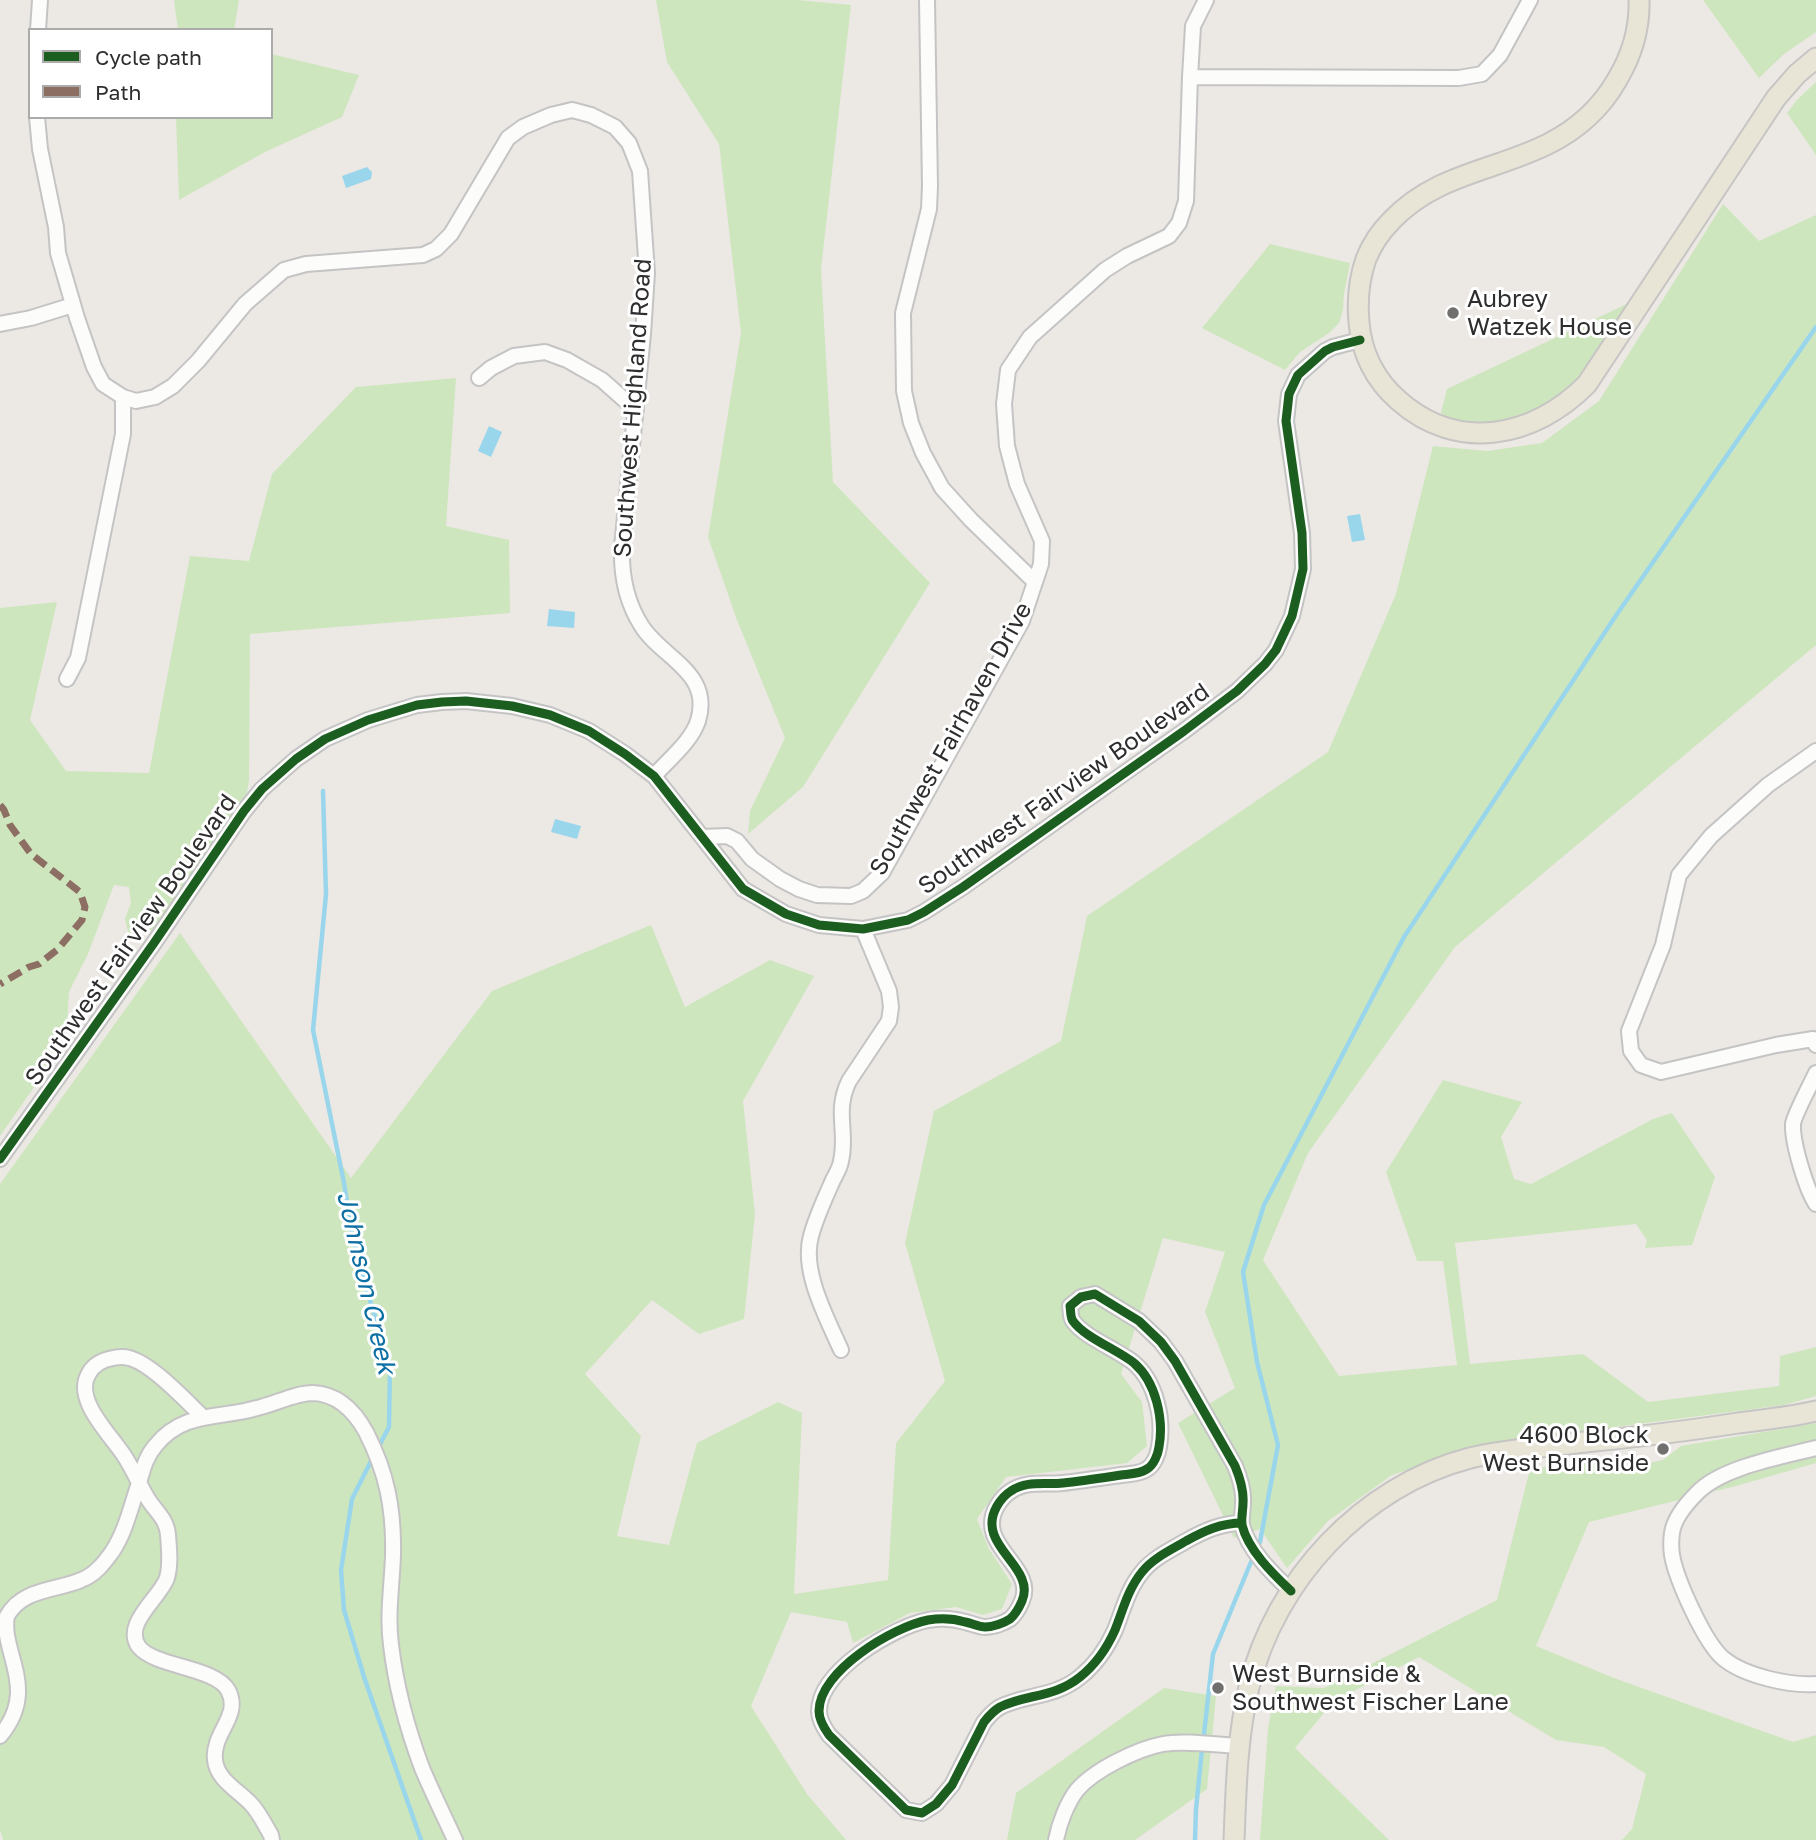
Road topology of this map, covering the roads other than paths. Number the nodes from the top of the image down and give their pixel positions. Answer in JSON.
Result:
{"nodes":[{"id":1,"x":40,"y":0,"type":"edge"},
{"id":2,"x":927,"y":0,"type":"edge"},
{"id":3,"x":1206,"y":0,"type":"edge"},
{"id":4,"x":1530,"y":0,"type":"edge"},
{"id":5,"x":1639,"y":0,"type":"edge"},
{"id":6,"x":38,"y":28,"type":"edge"},
{"id":7,"x":1816,"y":58,"type":"edge"},
{"id":8,"x":1190,"y":77,"type":"junction"},
{"id":9,"x":37,"y":119,"type":"edge"},
{"id":10,"x":73,"y":305,"type":"junction"},
{"id":11,"x":0,"y":324,"type":"edge"},
{"id":12,"x":1360,"y":340,"type":"junction"},
{"id":13,"x":479,"y":378,"type":"dead end"},
{"id":14,"x":123,"y":397,"type":"junction"},
{"id":15,"x":636,"y":410,"type":"junction"},
{"id":16,"x":1035,"y":582,"type":"junction"},
{"id":17,"x":67,"y":679,"type":"dead end"},
{"id":18,"x":1816,"y":751,"type":"edge"},
{"id":19,"x":654,"y":776,"type":"junction"},
{"id":20,"x":702,"y":837,"type":"junction"},
{"id":21,"x":863,"y":929,"type":"junction"},
{"id":22,"x":1816,"y":1045,"type":"edge"},
{"id":23,"x":1816,"y":1073,"type":"edge"},
{"id":24,"x":0,"y":1159,"type":"edge"},
{"id":25,"x":1816,"y":1204,"type":"edge"},
{"id":26,"x":841,"y":1350,"type":"dead end"},
{"id":27,"x":1816,"y":1411,"type":"edge"},
{"id":28,"x":203,"y":1417,"type":"junction"},
{"id":29,"x":1816,"y":1448,"type":"edge"},
{"id":30,"x":139,"y":1482,"type":"junction"},
{"id":31,"x":1242,"y":1523,"type":"junction"},
{"id":32,"x":1291,"y":1591,"type":"junction"},
{"id":33,"x":1816,"y":1684,"type":"edge"},
{"id":34,"x":0,"y":1736,"type":"edge"},
{"id":35,"x":1239,"y":1746,"type":"junction"},
{"id":36,"x":272,"y":1840,"type":"edge"},
{"id":37,"x":456,"y":1840,"type":"edge"},
{"id":38,"x":1056,"y":1840,"type":"edge"},
{"id":39,"x":1234,"y":1840,"type":"edge"}],
"edges":[{"from":1,"to":6,"type":"street"},
{"from":2,"to":16,"type":"street"},
{"from":3,"to":8,"type":"street","name":"Southwest Fairhaven Drive"},
{"from":4,"to":8,"type":"street"},
{"from":5,"to":12,"type":"main road"},
{"from":7,"to":12,"type":"main road"},
{"from":8,"to":16,"type":"street","name":"Southwest Fairhaven Drive"},
{"from":9,"to":10,"type":"street"},
{"from":10,"to":11,"type":"street"},
{"from":10,"to":14,"type":"street"},
{"from":12,"to":21,"type":"street","name":"Southwest Fairview Boulevard"},
{"from":13,"to":15,"type":"street"},
{"from":14,"to":15,"type":"street","name":"Southwest Highland Road"},
{"from":14,"to":17,"type":"street"},
{"from":15,"to":19,"type":"street","name":"Southwest Highland Road"},
{"from":16,"to":20,"type":"street","name":"Southwest Fairhaven Drive"},
{"from":18,"to":22,"type":"street"},
{"from":19,"to":20,"type":"street","name":"Southwest Fairview Boulevard"},
{"from":19,"to":24,"type":"street","name":"Southwest Fairview Boulevard"},
{"from":20,"to":21,"type":"street","name":"Southwest Fairview Boulevard"},
{"from":21,"to":26,"type":"street"},
{"from":23,"to":25,"type":"street"},
{"from":27,"to":32,"type":"main road"},
{"from":28,"to":30,"type":"street"},
{"from":28,"to":30,"type":"street"},
{"from":28,"to":37,"type":"street"},
{"from":29,"to":33,"type":"street"},
{"from":30,"to":34,"type":"street"},
{"from":30,"to":36,"type":"street"},
{"from":31,"to":31,"type":"street"},
{"from":31,"to":32,"type":"street"},
{"from":32,"to":35,"type":"main road"},
{"from":35,"to":38,"type":"street"},
{"from":35,"to":39,"type":"main road"}]}
